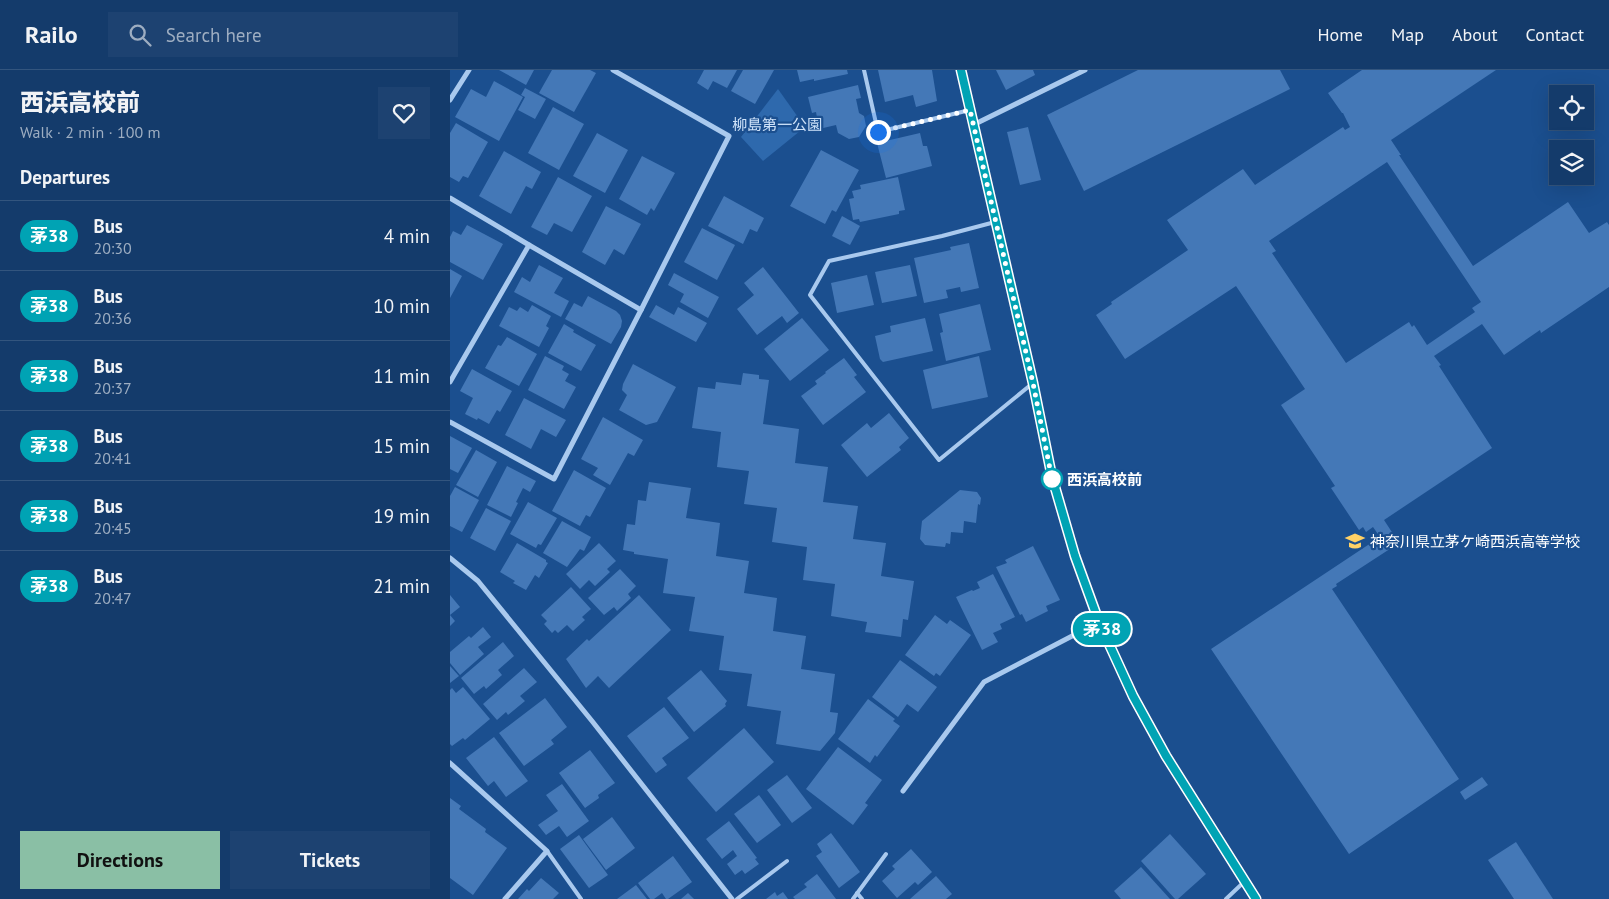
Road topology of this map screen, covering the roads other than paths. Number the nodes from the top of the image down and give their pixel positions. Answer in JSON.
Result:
{"nodes":[{"id":1,"x":469,"y":70,"type":"edge"},
{"id":2,"x":613,"y":70,"type":"edge"},
{"id":3,"x":864,"y":70,"type":"edge"},
{"id":4,"x":961,"y":70,"type":"edge"},
{"id":5,"x":1085,"y":70,"type":"edge"},
{"id":6,"x":450,"y":100,"type":"edge"},
{"id":7,"x":970,"y":110,"type":"junction"},
{"id":8,"x":973,"y":125,"type":"junction"},
{"id":9,"x":450,"y":198,"type":"edge"},
{"id":10,"x":995,"y":222,"type":"junction"},
{"id":11,"x":529,"y":245,"type":"junction"},
{"id":12,"x":642,"y":310,"type":"junction"},
{"id":13,"x":450,"y":382,"type":"edge"},
{"id":14,"x":1033,"y":383,"type":"junction"},
{"id":15,"x":450,"y":422,"type":"edge"},
{"id":16,"x":450,"y":558,"type":"edge"},
{"id":17,"x":1099,"y":622,"type":"junction"},
{"id":18,"x":450,"y":763,"type":"edge"},
{"id":19,"x":903,"y":791,"type":"dead end"},
{"id":20,"x":547,"y":851,"type":"junction"},
{"id":21,"x":886,"y":854,"type":"dead end"},
{"id":22,"x":787,"y":861,"type":"dead end"},
{"id":23,"x":1245,"y":882,"type":"junction"},
{"id":24,"x":857,"y":893,"type":"junction"},
{"id":25,"x":505,"y":899,"type":"edge"},
{"id":26,"x":582,"y":899,"type":"edge"},
{"id":27,"x":732,"y":899,"type":"edge"},
{"id":28,"x":737,"y":899,"type":"edge"},
{"id":29,"x":853,"y":899,"type":"edge"},
{"id":30,"x":862,"y":899,"type":"edge"},
{"id":31,"x":1226,"y":899,"type":"edge"},
{"id":32,"x":1256,"y":899,"type":"edge"}],
"edges":[{"from":1,"to":6,"type":"street"},
{"from":2,"to":12,"type":"street"},
{"from":3,"to":7,"type":"lane"},
{"from":4,"to":7,"type":"street"},
{"from":5,"to":8,"type":"street"},
{"from":7,"to":8,"type":"street"},
{"from":8,"to":10,"type":"street"},
{"from":9,"to":11,"type":"street"},
{"from":10,"to":14,"type":"street"},
{"from":10,"to":14,"type":"lane"},
{"from":11,"to":12,"type":"street"},
{"from":11,"to":13,"type":"street"},
{"from":12,"to":15,"type":"street"},
{"from":14,"to":17,"type":"street"},
{"from":16,"to":27,"type":"street"},
{"from":17,"to":19,"type":"street"},
{"from":17,"to":23,"type":"street"},
{"from":18,"to":20,"type":"street"},
{"from":20,"to":25,"type":"street"},
{"from":20,"to":26,"type":"lane"},
{"from":21,"to":24,"type":"lane"},
{"from":22,"to":28,"type":"lane"},
{"from":23,"to":31,"type":"lane"},
{"from":23,"to":32,"type":"street"},
{"from":24,"to":29,"type":"lane"},
{"from":24,"to":30,"type":"lane"}]}
